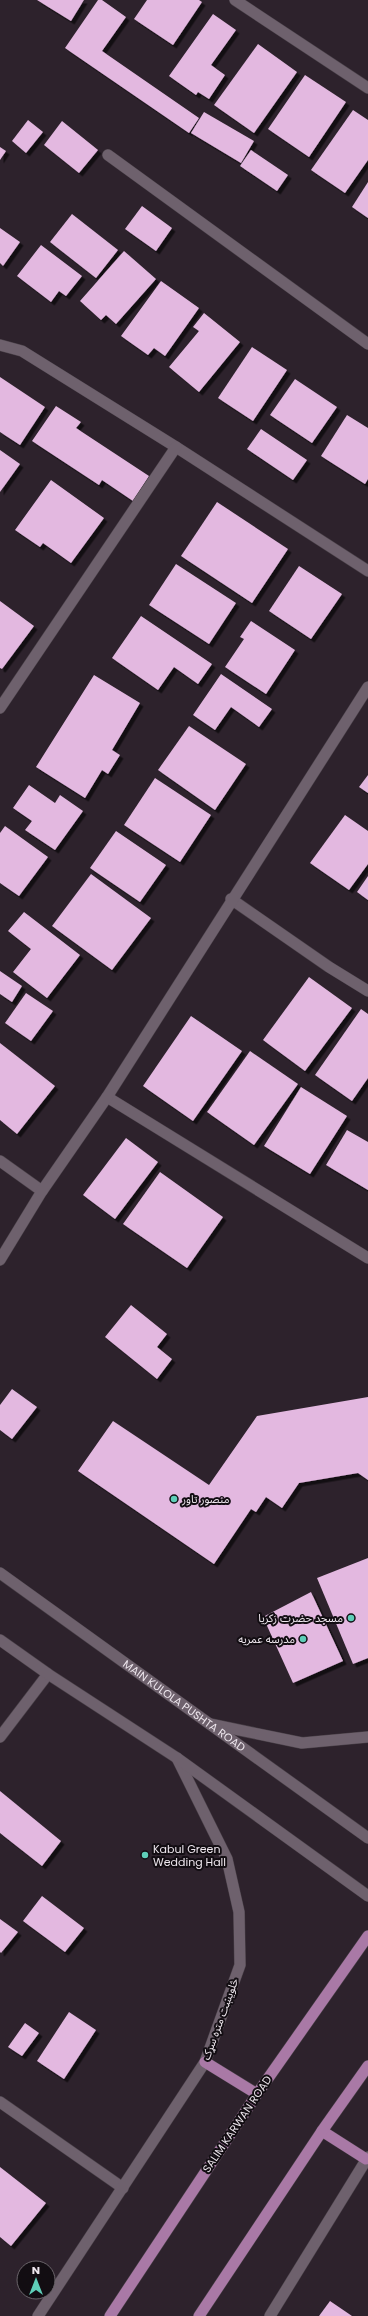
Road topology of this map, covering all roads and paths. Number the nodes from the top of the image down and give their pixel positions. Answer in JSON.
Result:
{"nodes":[{"id":1,"x":235,"y":0,"type":"edge"},
{"id":2,"x":368,"y":88,"type":"edge"},
{"id":3,"x":108,"y":155,"type":"dead end"},
{"id":4,"x":368,"y":344,"type":"edge"},
{"id":5,"x":0,"y":345,"type":"edge"},
{"id":6,"x":176,"y":447,"type":"junction"},
{"id":7,"x":368,"y":571,"type":"edge"},
{"id":8,"x":367,"y":690,"type":"edge"},
{"id":9,"x":0,"y":708,"type":"edge"},
{"id":10,"x":232,"y":899,"type":"junction"},
{"id":11,"x":368,"y":991,"type":"edge"},
{"id":12,"x":107,"y":1097,"type":"junction"},
{"id":13,"x":0,"y":1161,"type":"edge"},
{"id":14,"x":42,"y":1191,"type":"junction"},
{"id":15,"x":368,"y":1258,"type":"edge"},
{"id":16,"x":0,"y":1260,"type":"edge"},
{"id":17,"x":0,"y":1573,"type":"edge"},
{"id":18,"x":0,"y":1640,"type":"edge"},
{"id":19,"x":48,"y":1674,"type":"junction"},
{"id":20,"x":210,"y":1724,"type":"junction"},
{"id":21,"x":0,"y":1737,"type":"edge"},
{"id":22,"x":368,"y":1737,"type":"edge"},
{"id":23,"x":177,"y":1758,"type":"junction"},
{"id":24,"x":368,"y":1838,"type":"edge"},
{"id":25,"x":368,"y":1896,"type":"edge"},
{"id":26,"x":368,"y":1936,"type":"edge"},
{"id":27,"x":205,"y":2062,"type":"junction"},
{"id":28,"x":368,"y":2066,"type":"edge"},
{"id":29,"x":257,"y":2094,"type":"junction"},
{"id":30,"x":0,"y":2102,"type":"edge"},
{"id":31,"x":322,"y":2131,"type":"junction"},
{"id":32,"x":367,"y":2158,"type":"edge"},
{"id":33,"x":123,"y":2188,"type":"junction"},
{"id":34,"x":38,"y":2316,"type":"edge"},
{"id":35,"x":110,"y":2316,"type":"edge"},
{"id":36,"x":199,"y":2316,"type":"edge"},
{"id":37,"x":270,"y":2316,"type":"edge"}],
"edges":[{"from":1,"to":2,"type":"street"},
{"from":3,"to":4,"type":"street"},
{"from":5,"to":6,"type":"street"},
{"from":6,"to":7,"type":"street"},
{"from":6,"to":9,"type":"street"},
{"from":8,"to":10,"type":"street"},
{"from":10,"to":11,"type":"street"},
{"from":10,"to":12,"type":"street"},
{"from":12,"to":14,"type":"street"},
{"from":12,"to":15,"type":"street"},
{"from":13,"to":14,"type":"street"},
{"from":14,"to":16,"type":"street"},
{"from":17,"to":20,"type":"street","name":"MAIN KULOLA PUSHTA ROAD"},
{"from":18,"to":19,"type":"street"},
{"from":19,"to":21,"type":"street"},
{"from":19,"to":23,"type":"street"},
{"from":20,"to":22,"type":"street"},
{"from":20,"to":24,"type":"street","name":"MAIN KULOLA PUSHTA ROAD"},
{"from":23,"to":25,"type":"street"},
{"from":23,"to":27,"type":"street","name":"څلویښت متره سړک"},
{"from":26,"to":29,"type":"main road","name":"SALIM KARWAN ROAD"},
{"from":27,"to":29,"type":"main road"},
{"from":27,"to":33,"type":"street","name":"څلویښت متره سړک"},
{"from":28,"to":31,"type":"main road"},
{"from":29,"to":35,"type":"main road","name":"SALIM KARWAN ROAD"},
{"from":30,"to":33,"type":"street"},
{"from":31,"to":32,"type":"main road"},
{"from":31,"to":36,"type":"main road"},
{"from":32,"to":37,"type":"street"},
{"from":33,"to":34,"type":"street","name":"څلویښت متره سړک"}]}
